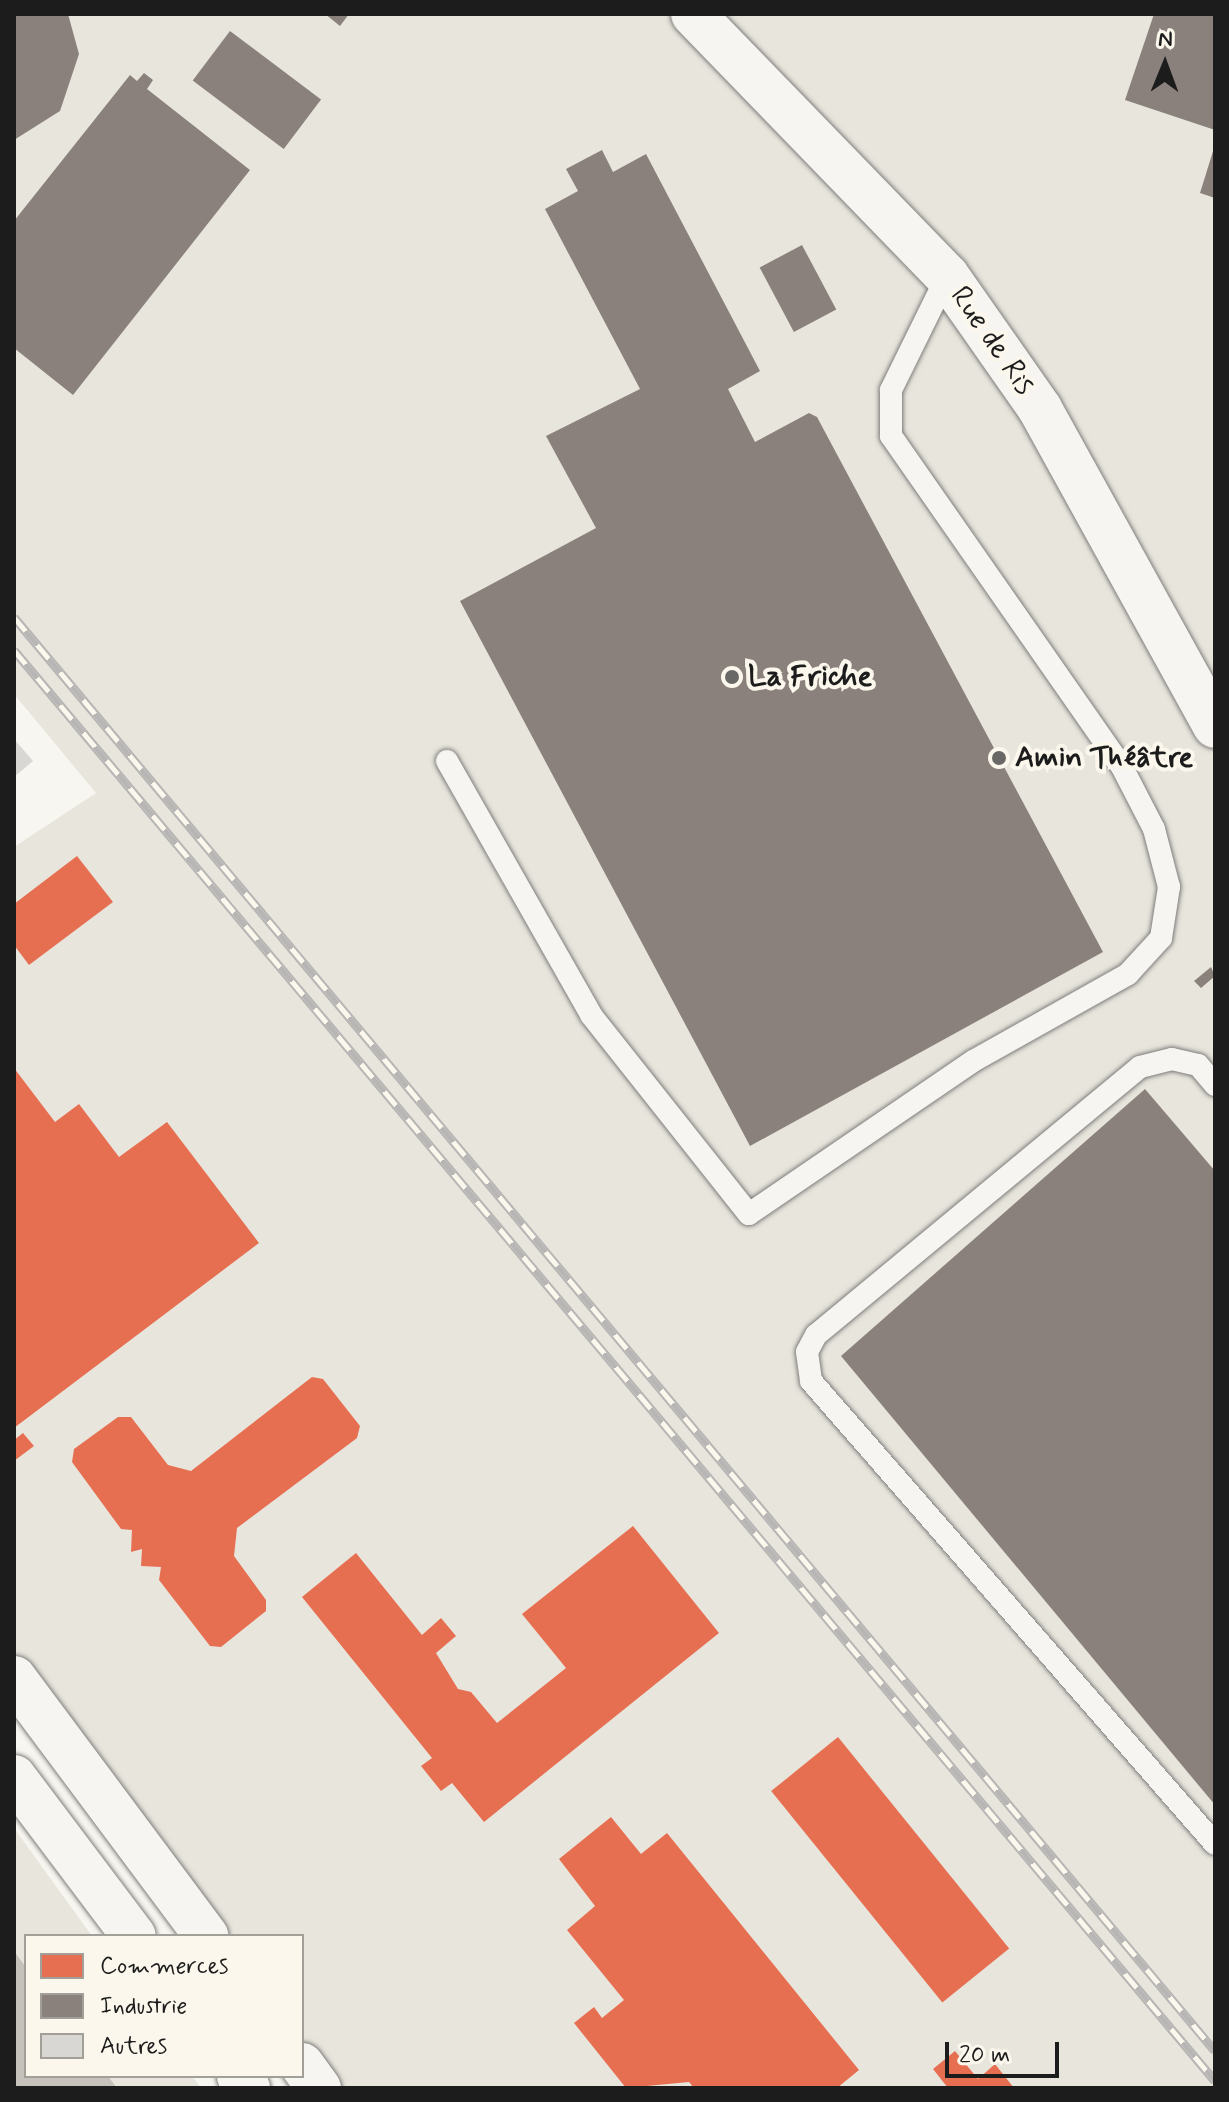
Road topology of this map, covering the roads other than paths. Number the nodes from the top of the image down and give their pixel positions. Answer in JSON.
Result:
{"nodes":[{"id":1,"x":693,"y":14,"type":"edge"},
{"id":2,"x":947,"y":276,"type":"junction"},
{"id":3,"x":1215,"y":726,"type":"edge"},
{"id":4,"x":447,"y":761,"type":"dead end"},
{"id":5,"x":1215,"y":1085,"type":"edge"},
{"id":6,"x":14,"y":1678,"type":"edge"},
{"id":7,"x":14,"y":1777,"type":"edge"},
{"id":8,"x":1215,"y":1844,"type":"edge"},
{"id":9,"x":132,"y":1934,"type":"edge"},
{"id":10,"x":205,"y":1934,"type":"edge"},
{"id":11,"x":304,"y":2068,"type":"edge"},
{"id":12,"x":319,"y":2088,"type":"edge"}],
"edges":[{"from":1,"to":2,"type":"main road","name":"Rue de Ris"},
{"from":2,"to":3,"type":"main road","name":"Rue de Ris"},
{"from":2,"to":4,"type":"lane"},
{"from":5,"to":8,"type":"lane"},
{"from":6,"to":10,"type":"main road"},
{"from":7,"to":9,"type":"main road"},
{"from":11,"to":12,"type":"main road"}]}
